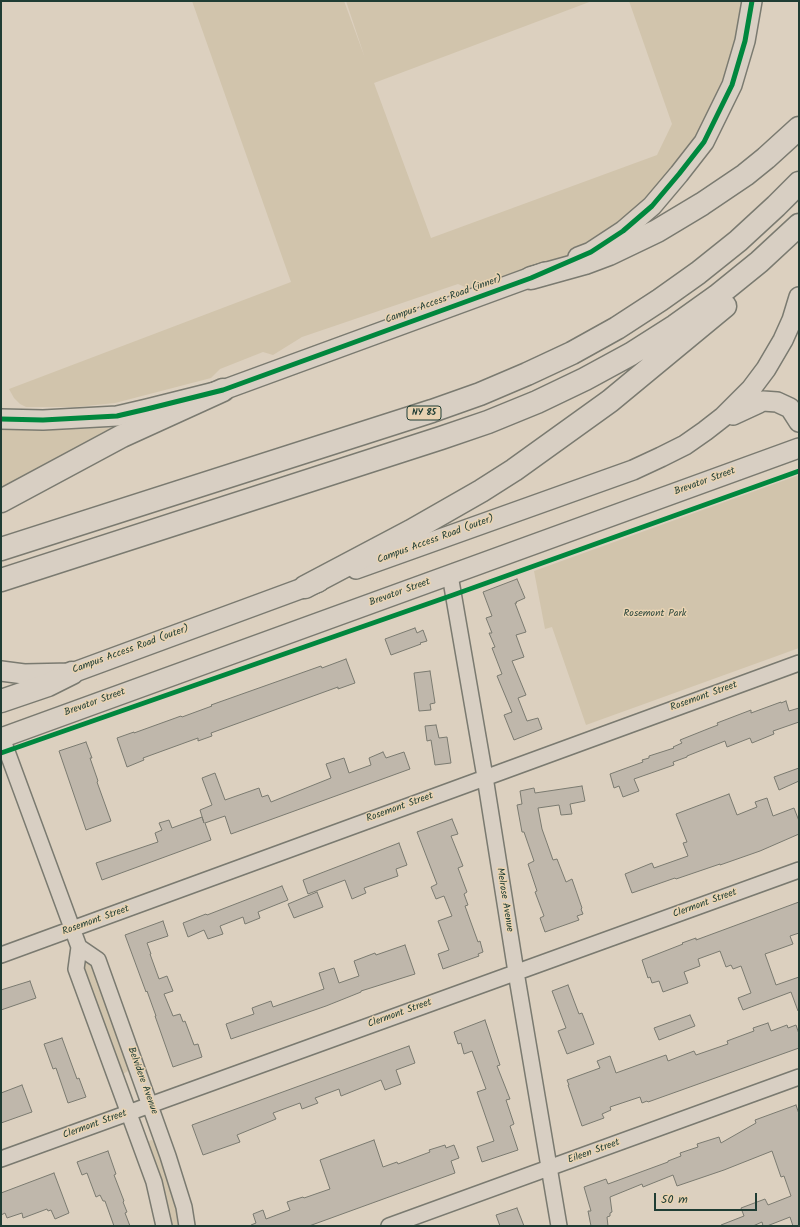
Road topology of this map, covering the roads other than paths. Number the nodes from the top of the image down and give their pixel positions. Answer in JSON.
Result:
{"nodes":[{"id":1,"x":752,"y":7,"type":"edge"},
{"id":2,"x":799,"y":128,"type":"edge"},
{"id":3,"x":799,"y":183,"type":"edge"},
{"id":4,"x":799,"y":225,"type":"edge"},
{"id":5,"x":799,"y":235,"type":"edge"},
{"id":6,"x":531,"y":278,"type":"junction"},
{"id":7,"x":799,"y":297,"type":"edge"},
{"id":8,"x":223,"y":390,"type":"junction"},
{"id":9,"x":1,"y":419,"type":"edge"},
{"id":10,"x":799,"y":422,"type":"edge"},
{"id":11,"x":712,"y":426,"type":"junction"},
{"id":12,"x":799,"y":448,"type":"edge"},
{"id":13,"x":1,"y":501,"type":"edge"},
{"id":14,"x":1,"y":550,"type":"edge"},
{"id":15,"x":450,"y":575,"type":"junction"},
{"id":16,"x":1,"y":580,"type":"edge"},
{"id":17,"x":305,"y":587,"type":"junction"},
{"id":18,"x":799,"y":663,"type":"edge"},
{"id":19,"x":1,"y":671,"type":"edge"},
{"id":20,"x":72,"y":673,"type":"junction"},
{"id":21,"x":1,"y":701,"type":"edge"},
{"id":22,"x":1,"y":735,"type":"edge"},
{"id":23,"x":485,"y":777,"type":"junction"},
{"id":24,"x":799,"y":870,"type":"edge"},
{"id":25,"x":72,"y":930,"type":"junction"},
{"id":26,"x":79,"y":947,"type":"junction"},
{"id":27,"x":1,"y":955,"type":"edge"},
{"id":28,"x":516,"y":972,"type":"junction"},
{"id":29,"x":799,"y":1077,"type":"edge"},
{"id":30,"x":150,"y":1105,"type":"junction"},
{"id":31,"x":128,"y":1113,"type":"junction"},
{"id":32,"x":1,"y":1160,"type":"edge"},
{"id":33,"x":549,"y":1168,"type":"junction"},
{"id":34,"x":164,"y":1226,"type":"edge"},
{"id":35,"x":188,"y":1226,"type":"edge"},
{"id":36,"x":389,"y":1226,"type":"edge"},
{"id":37,"x":559,"y":1226,"type":"edge"}],
"edges":[{"from":1,"to":6,"type":"street","name":"Campus Access Road (inner)"},
{"from":2,"to":6,"type":"highway"},
{"from":3,"to":14,"type":"highway","number":"NY 85"},
{"from":4,"to":16,"type":"highway"},
{"from":5,"to":17,"type":"highway"},
{"from":6,"to":8,"type":"street","name":"Campus Access Road (inner)"},
{"from":7,"to":11,"type":"street","name":"Campus Access Road (outer)"},
{"from":8,"to":9,"type":"street","name":"Campus Access Road (inner)"},
{"from":8,"to":13,"type":"highway"},
{"from":10,"to":11,"type":"street"},
{"from":11,"to":17,"type":"street","name":"Campus Access Road (outer)"},
{"from":12,"to":15,"type":"street","name":"Brevator Street"},
{"from":15,"to":22,"type":"street","name":"Brevator Street"},
{"from":15,"to":23,"type":"street","name":"Melrose Avenue"},
{"from":17,"to":20,"type":"street","name":"Campus Access Road (outer)"},
{"from":18,"to":23,"type":"street","name":"Rosemont Street"},
{"from":19,"to":20,"type":"street","name":"Campus Access Road (outer)"},
{"from":20,"to":21,"type":"highway"},
{"from":22,"to":25,"type":"street"},
{"from":23,"to":25,"type":"street","name":"Rosemont Street"},
{"from":23,"to":28,"type":"street","name":"Melrose Avenue"},
{"from":24,"to":28,"type":"street","name":"Clermont Street"},
{"from":25,"to":26,"type":"street"},
{"from":25,"to":27,"type":"street","name":"Rosemont Street"},
{"from":26,"to":30,"type":"street","name":"Belvidere Avenue"},
{"from":26,"to":31,"type":"street"},
{"from":28,"to":30,"type":"street","name":"Clermont Street"},
{"from":28,"to":33,"type":"street","name":"Melrose Avenue"},
{"from":29,"to":33,"type":"street","name":"Eileen Street"},
{"from":30,"to":31,"type":"street","name":"Clermont Street"},
{"from":30,"to":35,"type":"street","name":"Belvidere Avenue"},
{"from":31,"to":32,"type":"street","name":"Clermont Street"},
{"from":31,"to":34,"type":"street"},
{"from":33,"to":36,"type":"street","name":"Eileen Street"},
{"from":33,"to":37,"type":"street","name":"Melrose Avenue"}]}
